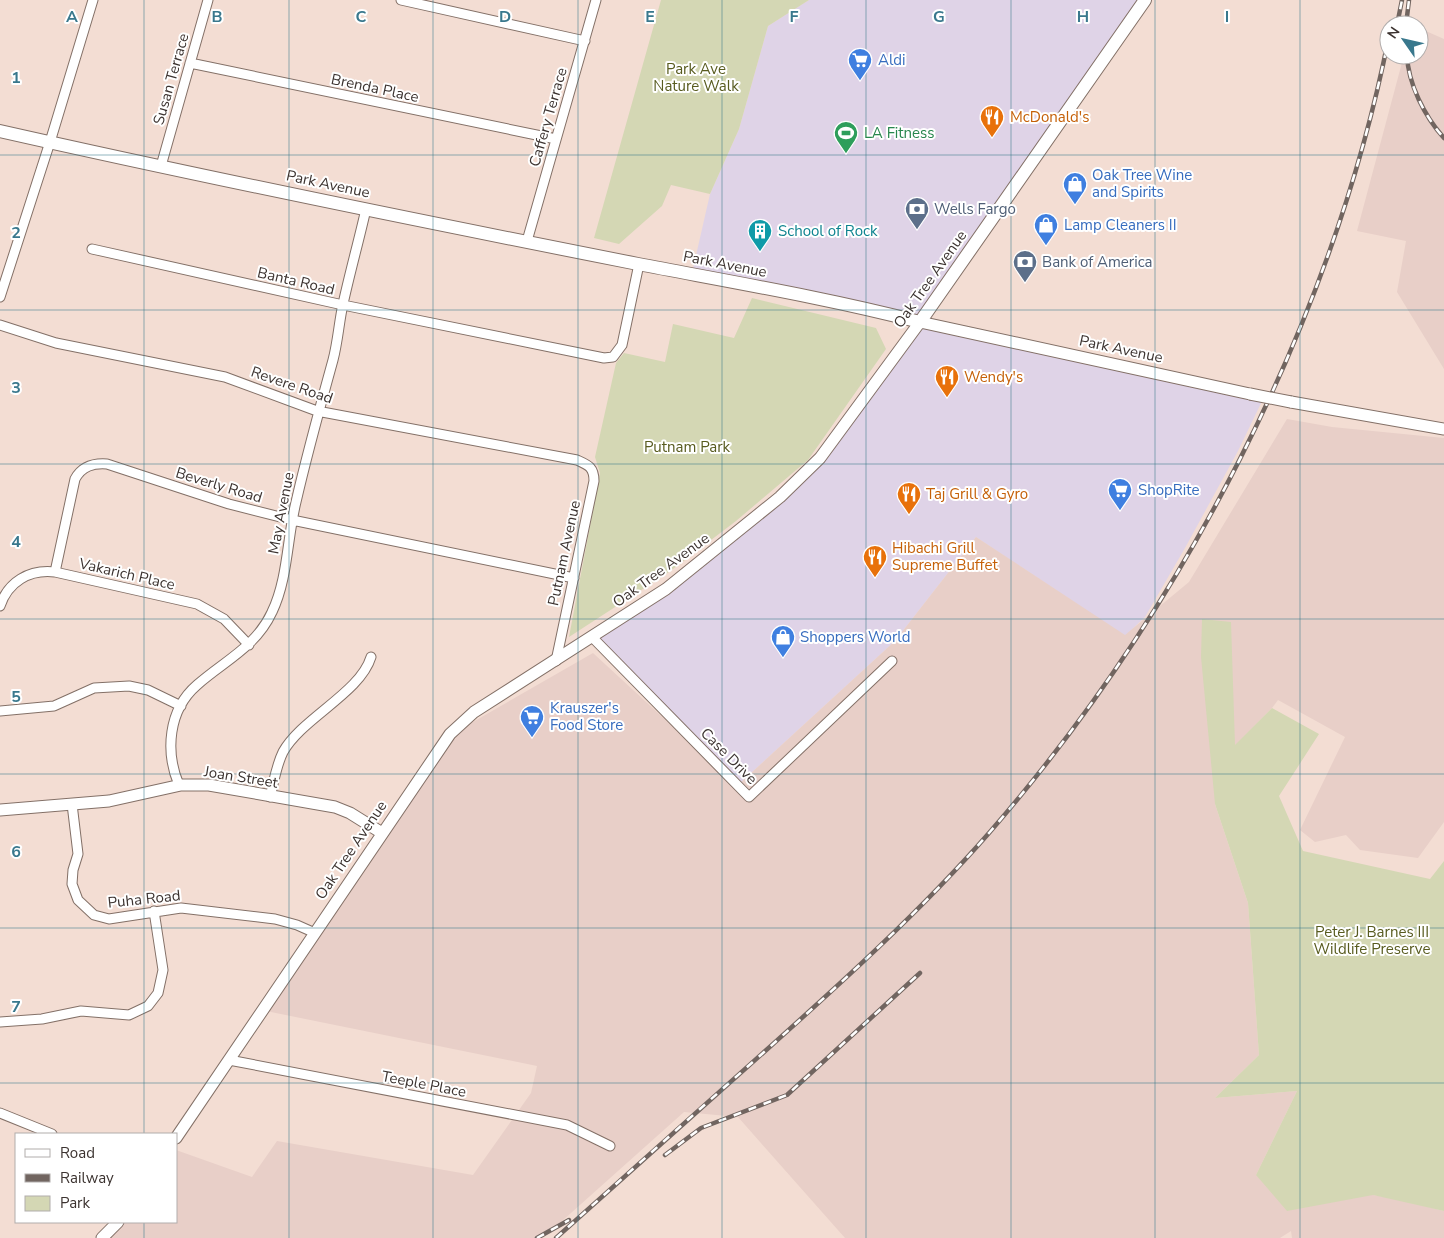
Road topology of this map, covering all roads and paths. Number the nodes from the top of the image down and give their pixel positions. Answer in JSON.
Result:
{"nodes":[{"id":1,"x":93,"y":0,"type":"edge"},
{"id":2,"x":208,"y":0,"type":"edge"},
{"id":3,"x":401,"y":0,"type":"edge"},
{"id":4,"x":596,"y":0,"type":"edge"},
{"id":5,"x":1145,"y":0,"type":"edge"},
{"id":6,"x":585,"y":40,"type":"junction"},
{"id":7,"x":190,"y":63,"type":"junction"},
{"id":8,"x":0,"y":131,"type":"edge"},
{"id":9,"x":556,"y":139,"type":"junction"},
{"id":10,"x":50,"y":142,"type":"junction"},
{"id":11,"x":161,"y":166,"type":"junction"},
{"id":12,"x":366,"y":208,"type":"junction"},
{"id":13,"x":527,"y":241,"type":"junction"},
{"id":14,"x":92,"y":249,"type":"dead end"},
{"id":15,"x":639,"y":264,"type":"junction"},
{"id":16,"x":0,"y":297,"type":"edge"},
{"id":17,"x":343,"y":305,"type":"junction"},
{"id":18,"x":920,"y":322,"type":"junction"},
{"id":19,"x":0,"y":325,"type":"edge"},
{"id":20,"x":317,"y":411,"type":"junction"},
{"id":21,"x":1444,"y":429,"type":"edge"},
{"id":22,"x":577,"y":460,"type":"joint"},
{"id":23,"x":292,"y":520,"type":"junction"},
{"id":24,"x":55,"y":572,"type":"junction"},
{"id":25,"x":574,"y":578,"type":"junction"},
{"id":26,"x":0,"y":606,"type":"edge"},
{"id":27,"x":592,"y":638,"type":"junction"},
{"id":28,"x":249,"y":645,"type":"junction"},
{"id":29,"x":371,"y":657,"type":"dead end"},
{"id":30,"x":556,"y":661,"type":"junction"},
{"id":31,"x":892,"y":661,"type":"dead end"},
{"id":32,"x":181,"y":706,"type":"junction"},
{"id":33,"x":0,"y":711,"type":"edge"},
{"id":34,"x":179,"y":786,"type":"junction"},
{"id":35,"x":270,"y":797,"type":"junction"},
{"id":36,"x":72,"y":804,"type":"junction"},
{"id":37,"x":0,"y":810,"type":"edge"},
{"id":38,"x":382,"y":833,"type":"junction"},
{"id":39,"x":154,"y":911,"type":"junction"},
{"id":40,"x":315,"y":933,"type":"junction"},
{"id":41,"x":0,"y":1022,"type":"edge"},
{"id":42,"x":229,"y":1060,"type":"junction"},
{"id":43,"x":0,"y":1113,"type":"edge"},
{"id":44,"x":50,"y":1133,"type":"edge"},
{"id":45,"x":178,"y":1135,"type":"edge"},
{"id":46,"x":610,"y":1146,"type":"dead end"},
{"id":47,"x":117,"y":1223,"type":"edge"},
{"id":48,"x":102,"y":1238,"type":"edge"}],
"edges":[{"from":1,"to":10,"type":"street"},
{"from":2,"to":7,"type":"street","name":"Susan Terrace"},
{"from":3,"to":6,"type":"street"},
{"from":4,"to":6,"type":"street","name":"Caffery Terrace"},
{"from":5,"to":18,"type":"main road","name":"Oak Tree Avenue"},
{"from":6,"to":9,"type":"street","name":"Caffery Terrace"},
{"from":7,"to":9,"type":"street","name":"Brenda Place"},
{"from":7,"to":11,"type":"street","name":"Susan Terrace"},
{"from":8,"to":10,"type":"main road","name":"Park Avenue"},
{"from":9,"to":13,"type":"street","name":"Caffery Terrace"},
{"from":10,"to":11,"type":"main road","name":"Park Avenue"},
{"from":10,"to":16,"type":"street"},
{"from":11,"to":12,"type":"main road","name":"Park Avenue"},
{"from":12,"to":13,"type":"main road","name":"Park Avenue"},
{"from":12,"to":17,"type":"street","name":"May Avenue"},
{"from":13,"to":15,"type":"main road","name":"Park Avenue"},
{"from":14,"to":17,"type":"street","name":"Banta Road"},
{"from":15,"to":17,"type":"street","name":"Banta Road"},
{"from":15,"to":18,"type":"main road","name":"Park Avenue"},
{"from":17,"to":20,"type":"street","name":"May Avenue"},
{"from":18,"to":21,"type":"street","name":"Park Avenue","bridge":true},
{"from":18,"to":27,"type":"street","name":"Oak Tree Avenue"},
{"from":19,"to":20,"type":"street","name":"Revere Road"},
{"from":20,"to":22,"type":"street","name":"Revere Road"},
{"from":20,"to":23,"type":"street","name":"May Avenue"},
{"from":22,"to":25,"type":"street","name":"Putnam Avenue"},
{"from":23,"to":24,"type":"street","name":"Beverly Road"},
{"from":23,"to":25,"type":"street","name":"Beverly Road"},
{"from":23,"to":28,"type":"street","name":"May Avenue"},
{"from":24,"to":26,"type":"street","name":"Vakarich Place"},
{"from":24,"to":28,"type":"street","name":"Vakarich Place"},
{"from":25,"to":30,"type":"street","name":"Putnam Avenue"},
{"from":27,"to":30,"type":"street","name":"Oak Tree Avenue"},
{"from":27,"to":31,"type":"street","name":"Case Drive"},
{"from":28,"to":32,"type":"street","name":"May Avenue"},
{"from":29,"to":35,"type":"street"},
{"from":30,"to":38,"type":"street","name":"Oak Tree Avenue"},
{"from":32,"to":33,"type":"street"},
{"from":32,"to":34,"type":"street","name":"May Avenue"},
{"from":34,"to":35,"type":"street","name":"Joan Street"},
{"from":34,"to":36,"type":"street","name":"Joan Street"},
{"from":35,"to":38,"type":"street","name":"Joan Street"},
{"from":36,"to":37,"type":"street","name":"Joan Street"},
{"from":36,"to":39,"type":"street","name":"Puha Road"},
{"from":38,"to":40,"type":"street","name":"Oak Tree Avenue"},
{"from":39,"to":40,"type":"street","name":"Puha Road"},
{"from":39,"to":41,"type":"street"},
{"from":40,"to":42,"type":"street","name":"Oak Tree Avenue"},
{"from":42,"to":45,"type":"street","name":"Oak Tree Avenue"},
{"from":42,"to":46,"type":"street","name":"Teeple Place"},
{"from":43,"to":44,"type":"street"},
{"from":47,"to":48,"type":"street"}]}
